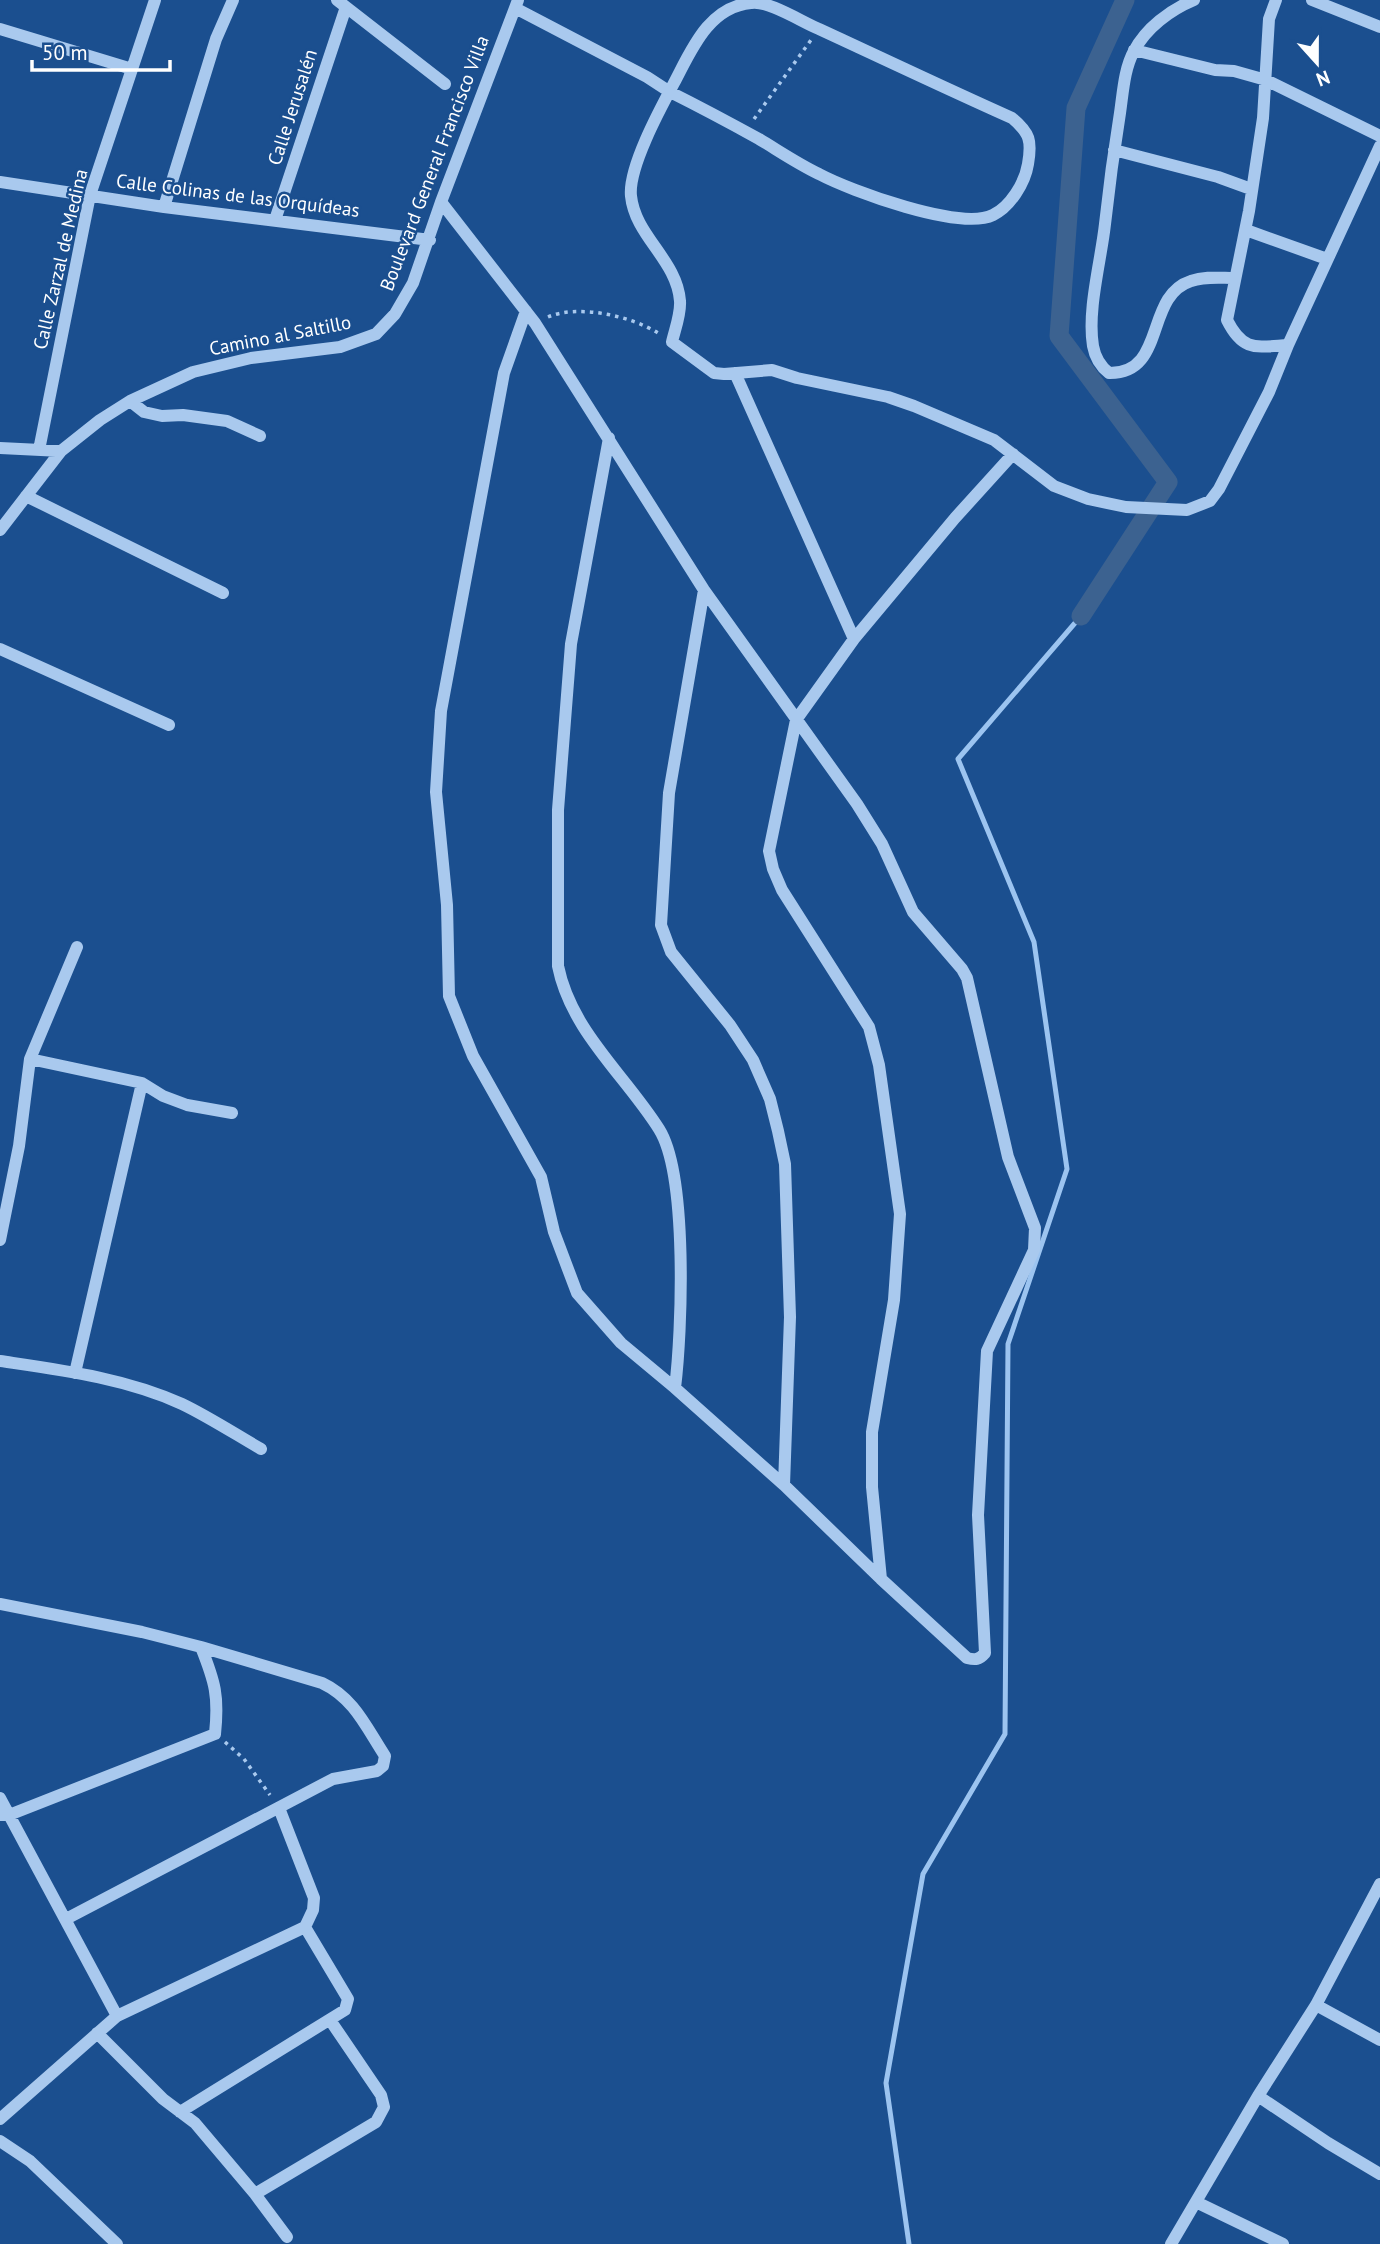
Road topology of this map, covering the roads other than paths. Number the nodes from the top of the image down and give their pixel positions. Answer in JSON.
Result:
{"nodes":[{"id":1,"x":155,"y":0,"type":"edge"},
{"id":2,"x":233,"y":0,"type":"edge"},
{"id":3,"x":1194,"y":0,"type":"edge"},
{"id":4,"x":1276,"y":0,"type":"edge"},
{"id":5,"x":1312,"y":0,"type":"edge"},
{"id":6,"x":754,"y":1,"type":"edge"},
{"id":7,"x":342,"y":4,"type":"edge"},
{"id":8,"x":517,"y":4,"type":"edge"},
{"id":9,"x":1380,"y":27,"type":"edge"},
{"id":10,"x":0,"y":29,"type":"edge"},
{"id":11,"x":1134,"y":50,"type":"junction"},
{"id":12,"x":132,"y":69,"type":"junction"},
{"id":13,"x":1266,"y":80,"type":"junction"},
{"id":14,"x":445,"y":84,"type":"dead end"},
{"id":15,"x":670,"y":92,"type":"junction"},
{"id":16,"x":1380,"y":136,"type":"edge"},
{"id":17,"x":1380,"y":146,"type":"edge"},
{"id":18,"x":1114,"y":150,"type":"junction"},
{"id":19,"x":0,"y":182,"type":"edge"},
{"id":20,"x":1251,"y":189,"type":"junction"},
{"id":21,"x":90,"y":195,"type":"junction"},
{"id":22,"x":441,"y":202,"type":"junction"},
{"id":23,"x":164,"y":207,"type":"junction"},
{"id":24,"x":275,"y":220,"type":"junction"},
{"id":25,"x":1245,"y":230,"type":"junction"},
{"id":26,"x":430,"y":240,"type":"junction"},
{"id":27,"x":1327,"y":259,"type":"junction"},
{"id":28,"x":1235,"y":278,"type":"junction"},
{"id":29,"x":526,"y":311,"type":"junction"},
{"id":30,"x":376,"y":334,"type":"joint"},
{"id":31,"x":1287,"y":345,"type":"junction"},
{"id":32,"x":735,"y":373,"type":"junction"},
{"id":33,"x":130,"y":401,"type":"junction"},
{"id":34,"x":260,"y":436,"type":"dead end"},
{"id":35,"x":609,"y":438,"type":"junction"},
{"id":36,"x":0,"y":448,"type":"edge"},
{"id":37,"x":39,"y":450,"type":"junction"},
{"id":38,"x":61,"y":451,"type":"junction"},
{"id":39,"x":1013,"y":454,"type":"junction"},
{"id":40,"x":26,"y":496,"type":"junction"},
{"id":41,"x":0,"y":530,"type":"edge"},
{"id":42,"x":705,"y":590,"type":"junction"},
{"id":43,"x":223,"y":593,"type":"dead end"},
{"id":44,"x":854,"y":639,"type":"junction"},
{"id":45,"x":0,"y":649,"type":"edge"},
{"id":46,"x":796,"y":720,"type":"junction"},
{"id":47,"x":169,"y":725,"type":"dead end"},
{"id":48,"x":77,"y":947,"type":"dead end"},
{"id":49,"x":30,"y":1059,"type":"junction"},
{"id":50,"x":142,"y":1083,"type":"junction"},
{"id":51,"x":232,"y":1113,"type":"dead end"},
{"id":52,"x":0,"y":1240,"type":"edge"},
{"id":53,"x":0,"y":1361,"type":"edge"},
{"id":54,"x":75,"y":1373,"type":"junction"},
{"id":55,"x":676,"y":1388,"type":"junction"},
{"id":56,"x":261,"y":1449,"type":"dead end"},
{"id":57,"x":784,"y":1485,"type":"junction"},
{"id":58,"x":881,"y":1579,"type":"junction"},
{"id":59,"x":0,"y":1604,"type":"edge"},
{"id":60,"x":201,"y":1647,"type":"junction"},
{"id":61,"x":0,"y":1798,"type":"edge"},
{"id":62,"x":279,"y":1808,"type":"junction"},
{"id":63,"x":5,"y":1815,"type":"edge"},
{"id":64,"x":1380,"y":1884,"type":"edge"},
{"id":65,"x":1375,"y":1910,"type":"edge"},
{"id":66,"x":66,"y":1920,"type":"junction"},
{"id":67,"x":305,"y":1927,"type":"junction"},
{"id":68,"x":1316,"y":2005,"type":"junction"},
{"id":69,"x":117,"y":2016,"type":"junction"},
{"id":70,"x":330,"y":2020,"type":"junction"},
{"id":71,"x":97,"y":2033,"type":"junction"},
{"id":72,"x":1380,"y":2040,"type":"edge"},
{"id":73,"x":1258,"y":2096,"type":"junction"},
{"id":74,"x":180,"y":2112,"type":"junction"},
{"id":75,"x":0,"y":2119,"type":"edge"},
{"id":76,"x":0,"y":2141,"type":"edge"},
{"id":77,"x":1380,"y":2174,"type":"edge"},
{"id":78,"x":255,"y":2194,"type":"junction"},
{"id":79,"x":1196,"y":2202,"type":"junction"},
{"id":80,"x":287,"y":2237,"type":"dead end"},
{"id":81,"x":117,"y":2244,"type":"edge"},
{"id":82,"x":1171,"y":2244,"type":"edge"},
{"id":83,"x":1283,"y":2244,"type":"edge"}],
"edges":[{"from":1,"to":12,"type":"street","name":"Calle Zarzal de Medina"},
{"from":2,"to":23,"type":"street"},
{"from":3,"to":11,"type":"street"},
{"from":4,"to":13,"type":"street"},
{"from":5,"to":9,"type":"street"},
{"from":6,"to":15,"type":"street"},
{"from":6,"to":15,"type":"street"},
{"from":7,"to":14,"type":"street"},
{"from":7,"to":24,"type":"street","name":"Calle Jerusalén"},
{"from":8,"to":15,"type":"street"},
{"from":8,"to":22,"type":"street","name":"Boulevard General Francisco Villa"},
{"from":10,"to":12,"type":"street"},
{"from":11,"to":13,"type":"street"},
{"from":11,"to":18,"type":"street"},
{"from":12,"to":21,"type":"street","name":"Calle Zarzal de Medina"},
{"from":13,"to":16,"type":"street"},
{"from":13,"to":20,"type":"street"},
{"from":15,"to":32,"type":"street"},
{"from":17,"to":27,"type":"street"},
{"from":18,"to":20,"type":"street"},
{"from":18,"to":28,"type":"street"},
{"from":19,"to":21,"type":"street","name":"Calle Colinas de las Orquídeas"},
{"from":20,"to":25,"type":"street"},
{"from":21,"to":23,"type":"street","name":"Calle Colinas de las Orquídeas"},
{"from":21,"to":37,"type":"street","name":"Calle Zarzal de Medina"},
{"from":22,"to":26,"type":"street","name":"Boulevard General Francisco Villa"},
{"from":22,"to":29,"type":"street"},
{"from":23,"to":24,"type":"street","name":"Calle Colinas de las Orquídeas"},
{"from":24,"to":26,"type":"street","name":"Calle Colinas de las Orquídeas"},
{"from":25,"to":27,"type":"street"},
{"from":25,"to":28,"type":"street"},
{"from":26,"to":30,"type":"street","name":"Boulevard General Francisco Villa"},
{"from":27,"to":31,"type":"street"},
{"from":28,"to":31,"type":"street"},
{"from":29,"to":35,"type":"street"},
{"from":29,"to":55,"type":"street"},
{"from":30,"to":33,"type":"street","name":"Camino al Saltillo"},
{"from":31,"to":39,"type":"street"},
{"from":32,"to":39,"type":"street"},
{"from":32,"to":44,"type":"street"},
{"from":33,"to":34,"type":"street"},
{"from":33,"to":38,"type":"street","name":"Camino al Saltillo"},
{"from":35,"to":42,"type":"street"},
{"from":35,"to":55,"type":"street"},
{"from":36,"to":37,"type":"street"},
{"from":37,"to":38,"type":"street"},
{"from":38,"to":40,"type":"street","name":"Camino al Saltillo"},
{"from":39,"to":44,"type":"street"},
{"from":40,"to":41,"type":"street","name":"Camino al Saltillo"},
{"from":40,"to":43,"type":"street"},
{"from":42,"to":46,"type":"street"},
{"from":42,"to":57,"type":"street"},
{"from":44,"to":46,"type":"street"},
{"from":45,"to":47,"type":"street"},
{"from":46,"to":58,"type":"street"},
{"from":46,"to":58,"type":"street"},
{"from":48,"to":49,"type":"street"},
{"from":49,"to":50,"type":"street"},
{"from":49,"to":52,"type":"street"},
{"from":50,"to":51,"type":"street"},
{"from":50,"to":54,"type":"street"},
{"from":53,"to":54,"type":"street"},
{"from":54,"to":56,"type":"street"},
{"from":55,"to":57,"type":"street"},
{"from":57,"to":58,"type":"street"},
{"from":59,"to":60,"type":"street"},
{"from":60,"to":62,"type":"street"},
{"from":60,"to":63,"type":"street"},
{"from":61,"to":63,"type":"street"},
{"from":62,"to":66,"type":"street"},
{"from":62,"to":67,"type":"street"},
{"from":63,"to":66,"type":"street"},
{"from":64,"to":65,"type":"street"},
{"from":65,"to":68,"type":"street"},
{"from":66,"to":69,"type":"street"},
{"from":67,"to":69,"type":"street"},
{"from":67,"to":70,"type":"street"},
{"from":68,"to":72,"type":"street"},
{"from":68,"to":73,"type":"street"},
{"from":69,"to":71,"type":"street"},
{"from":70,"to":74,"type":"street"},
{"from":70,"to":78,"type":"street"},
{"from":71,"to":74,"type":"street"},
{"from":71,"to":75,"type":"street"},
{"from":73,"to":77,"type":"street"},
{"from":73,"to":79,"type":"street"},
{"from":74,"to":78,"type":"street"},
{"from":76,"to":81,"type":"street"},
{"from":78,"to":80,"type":"street"},
{"from":79,"to":82,"type":"street"},
{"from":79,"to":83,"type":"street"}]}
